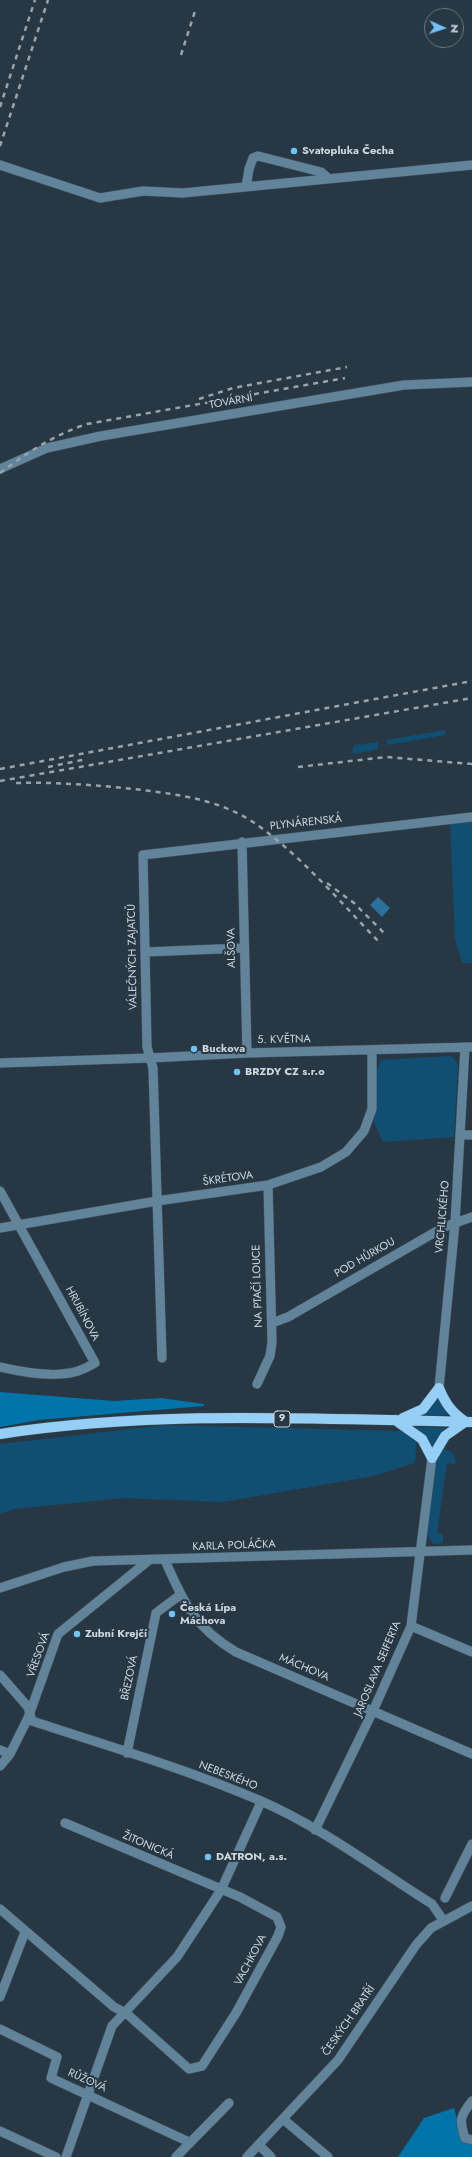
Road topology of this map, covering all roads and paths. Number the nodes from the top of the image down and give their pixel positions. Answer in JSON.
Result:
{"nodes":[{"id":1,"x":0,"y":165,"type":"edge"},
{"id":2,"x":472,"y":165,"type":"edge"},
{"id":3,"x":328,"y":179,"type":"junction"},
{"id":4,"x":246,"y":187,"type":"junction"},
{"id":5,"x":472,"y":382,"type":"edge"},
{"id":6,"x":0,"y":469,"type":"edge"},
{"id":7,"x":472,"y":817,"type":"edge"},
{"id":8,"x":242,"y":842,"type":"junction"},
{"id":9,"x":143,"y":855,"type":"joint"},
{"id":10,"x":244,"y":948,"type":"junction"},
{"id":11,"x":145,"y":952,"type":"junction"},
{"id":12,"x":468,"y":1047,"type":"edge"},
{"id":13,"x":372,"y":1051,"type":"junction"},
{"id":14,"x":247,"y":1053,"type":"junction"},
{"id":15,"x":150,"y":1058,"type":"junction"},
{"id":16,"x":0,"y":1063,"type":"edge"},
{"id":17,"x":472,"y":1134,"type":"edge"},
{"id":18,"x":461,"y":1135,"type":"junction"},
{"id":19,"x":268,"y":1185,"type":"junction"},
{"id":20,"x":0,"y":1191,"type":"edge"},
{"id":21,"x":157,"y":1201,"type":"junction"},
{"id":22,"x":472,"y":1217,"type":"edge"},
{"id":23,"x":455,"y":1223,"type":"junction"},
{"id":24,"x":20,"y":1226,"type":"junction"},
{"id":25,"x":0,"y":1228,"type":"edge"},
{"id":26,"x":272,"y":1323,"type":"junction"},
{"id":27,"x":162,"y":1358,"type":"dead end"},
{"id":28,"x":0,"y":1367,"type":"edge"},
{"id":29,"x":257,"y":1384,"type":"dead end"},
{"id":30,"x":439,"y":1388,"type":"junction"},
{"id":31,"x":395,"y":1420,"type":"junction"},
{"id":32,"x":469,"y":1422,"type":"edge"},
{"id":33,"x":0,"y":1434,"type":"edge"},
{"id":34,"x":432,"y":1458,"type":"junction"},
{"id":35,"x":472,"y":1550,"type":"edge"},
{"id":36,"x":420,"y":1552,"type":"junction"},
{"id":37,"x":165,"y":1560,"type":"junction"},
{"id":38,"x":148,"y":1561,"type":"junction"},
{"id":39,"x":0,"y":1588,"type":"edge"},
{"id":40,"x":180,"y":1595,"type":"junction"},
{"id":41,"x":411,"y":1626,"type":"junction"},
{"id":42,"x":472,"y":1652,"type":"edge"},
{"id":43,"x":0,"y":1675,"type":"edge"},
{"id":44,"x":32,"y":1709,"type":"junction"},
{"id":45,"x":373,"y":1711,"type":"junction"},
{"id":46,"x":0,"y":1750,"type":"edge"},
{"id":47,"x":127,"y":1753,"type":"junction"},
{"id":48,"x":10,"y":1754,"type":"junction"},
{"id":49,"x":472,"y":1754,"type":"edge"},
{"id":50,"x":0,"y":1766,"type":"edge"},
{"id":51,"x":262,"y":1802,"type":"junction"},
{"id":52,"x":65,"y":1823,"type":"dead end"},
{"id":53,"x":315,"y":1830,"type":"junction"},
{"id":54,"x":472,"y":1844,"type":"edge"},
{"id":55,"x":221,"y":1890,"type":"junction"},
{"id":56,"x":445,"y":1898,"type":"dead end"},
{"id":57,"x":472,"y":1906,"type":"edge"},
{"id":58,"x":0,"y":1909,"type":"edge"},
{"id":59,"x":443,"y":1920,"type":"junction"},
{"id":60,"x":25,"y":1932,"type":"junction"},
{"id":61,"x":0,"y":1997,"type":"edge"},
{"id":62,"x":126,"y":2013,"type":"junction"},
{"id":63,"x":0,"y":2029,"type":"edge"},
{"id":64,"x":89,"y":2095,"type":"junction"},
{"id":65,"x":472,"y":2102,"type":"edge"},
{"id":66,"x":229,"y":2103,"type":"dead end"},
{"id":67,"x":283,"y":2119,"type":"junction"},
{"id":68,"x":0,"y":2131,"type":"edge"},
{"id":69,"x":472,"y":2140,"type":"edge"},
{"id":70,"x":189,"y":2142,"type":"junction"},
{"id":71,"x":259,"y":2145,"type":"junction"},
{"id":72,"x":56,"y":2157,"type":"edge"},
{"id":73,"x":66,"y":2157,"type":"edge"},
{"id":74,"x":176,"y":2157,"type":"edge"},
{"id":75,"x":247,"y":2157,"type":"edge"},
{"id":76,"x":271,"y":2157,"type":"edge"},
{"id":77,"x":328,"y":2157,"type":"edge"}],
"edges":[{"from":1,"to":4,"type":"street"},
{"from":2,"to":3,"type":"street"},
{"from":3,"to":4,"type":"street"},
{"from":3,"to":4,"type":"street"},
{"from":5,"to":6,"type":"street","name":"TOVÁRNÍ"},
{"from":7,"to":8,"type":"street","name":"PLYNÁRENSKÁ"},
{"from":8,"to":9,"type":"street","name":"PLYNÁRENSKÁ"},
{"from":8,"to":10,"type":"street","name":"ALŠOVA"},
{"from":9,"to":11,"type":"street","name":"VÁLEČNÝCH ZAJATCŮ"},
{"from":10,"to":11,"type":"street"},
{"from":10,"to":14,"type":"street","name":"ALŠOVA"},
{"from":11,"to":15,"type":"street","name":"VÁLEČNÝCH ZAJATCŮ"},
{"from":12,"to":13,"type":"street","name":"5. KVĚTNA"},
{"from":12,"to":18,"type":"street","name":"VRCHLICKÉHO"},
{"from":13,"to":14,"type":"street","name":"5. KVĚTNA"},
{"from":13,"to":19,"type":"street","name":"ŠKRÉTOVA"},
{"from":14,"to":15,"type":"street","name":"5. KVĚTNA"},
{"from":15,"to":16,"type":"street","name":"5. KVĚTNA"},
{"from":15,"to":21,"type":"street"},
{"from":17,"to":18,"type":"street"},
{"from":18,"to":23,"type":"street","name":"VRCHLICKÉHO"},
{"from":19,"to":21,"type":"street","name":"ŠKRÉTOVA"},
{"from":19,"to":26,"type":"street","name":"NA PTAČÍ LOUCE"},
{"from":20,"to":24,"type":"street","name":"HRUBÍNOVA"},
{"from":21,"to":24,"type":"street","name":"ŠKRÉTOVA"},
{"from":21,"to":27,"type":"street"},
{"from":22,"to":23,"type":"street","name":"POD HŮRKOU"},
{"from":23,"to":26,"type":"street","name":"POD HŮRKOU"},
{"from":23,"to":30,"type":"street","name":"VRCHLICKÉHO"},
{"from":24,"to":25,"type":"street","name":"ŠKRÉTOVA"},
{"from":24,"to":28,"type":"street","name":"HRUBÍNOVA"},
{"from":26,"to":29,"type":"street","name":"NA PTAČÍ LOUCE"},
{"from":30,"to":31,"type":"main road"},
{"from":30,"to":32,"type":"main road"},
{"from":31,"to":32,"type":"main road","number":"9"},
{"from":31,"to":33,"type":"main road","number":"9"},
{"from":31,"to":34,"type":"main road"},
{"from":32,"to":34,"type":"main road"},
{"from":34,"to":36,"type":"street","name":"JAROSLAVA SEIFERTA"},
{"from":35,"to":36,"type":"street","name":"KARLA POLÁČKA"},
{"from":36,"to":37,"type":"street","name":"KARLA POLÁČKA"},
{"from":36,"to":41,"type":"street","name":"JAROSLAVA SEIFERTA"},
{"from":37,"to":38,"type":"street","name":"KARLA POLÁČKA"},
{"from":37,"to":40,"type":"street","name":"MÁCHOVA"},
{"from":38,"to":39,"type":"street","name":"KARLA POLÁČKA"},
{"from":38,"to":44,"type":"street","name":"VŘESOVÁ"},
{"from":40,"to":45,"type":"street","name":"MÁCHOVA"},
{"from":40,"to":47,"type":"street","name":"BŘEZOVÁ"},
{"from":41,"to":42,"type":"street"},
{"from":41,"to":45,"type":"street","name":"JAROSLAVA SEIFERTA"},
{"from":43,"to":44,"type":"street","name":"NEBESKÉHO"},
{"from":44,"to":47,"type":"street","name":"NEBESKÉHO"},
{"from":44,"to":48,"type":"street","name":"VŘESOVÁ"},
{"from":45,"to":49,"type":"street","name":"MÁCHOVA"},
{"from":45,"to":53,"type":"street","name":"JAROSLAVA SEIFERTA"},
{"from":46,"to":48,"type":"street"},
{"from":47,"to":51,"type":"street","name":"NEBESKÉHO"},
{"from":48,"to":50,"type":"street","name":"VŘESOVÁ"},
{"from":51,"to":53,"type":"street","name":"NEBESKÉHO"},
{"from":51,"to":55,"type":"street"},
{"from":52,"to":55,"type":"street","name":"ŽITONICKÁ"},
{"from":53,"to":59,"type":"street","name":"NEBESKÉHO"},
{"from":54,"to":56,"type":"street"},
{"from":55,"to":62,"type":"street"},
{"from":55,"to":62,"type":"street","name":"VACHKOVA"},
{"from":57,"to":59,"type":"street","name":"ČESKÝCH BRATŘÍ"},
{"from":58,"to":60,"type":"street"},
{"from":59,"to":67,"type":"street","name":"ČESKÝCH BRATŘÍ"},
{"from":60,"to":61,"type":"street"},
{"from":60,"to":62,"type":"street"},
{"from":62,"to":64,"type":"street"},
{"from":63,"to":64,"type":"street","name":"RŮŽOVÁ"},
{"from":64,"to":70,"type":"street","name":"RŮŽOVÁ"},
{"from":64,"to":73,"type":"street"},
{"from":65,"to":69,"type":"street"},
{"from":66,"to":70,"type":"street"},
{"from":67,"to":71,"type":"street","name":"ČESKÝCH BRATŘÍ"},
{"from":67,"to":77,"type":"street"},
{"from":68,"to":72,"type":"street"},
{"from":70,"to":74,"type":"street"},
{"from":71,"to":75,"type":"street","name":"ČESKÝCH BRATŘÍ"},
{"from":71,"to":76,"type":"street"}]}
